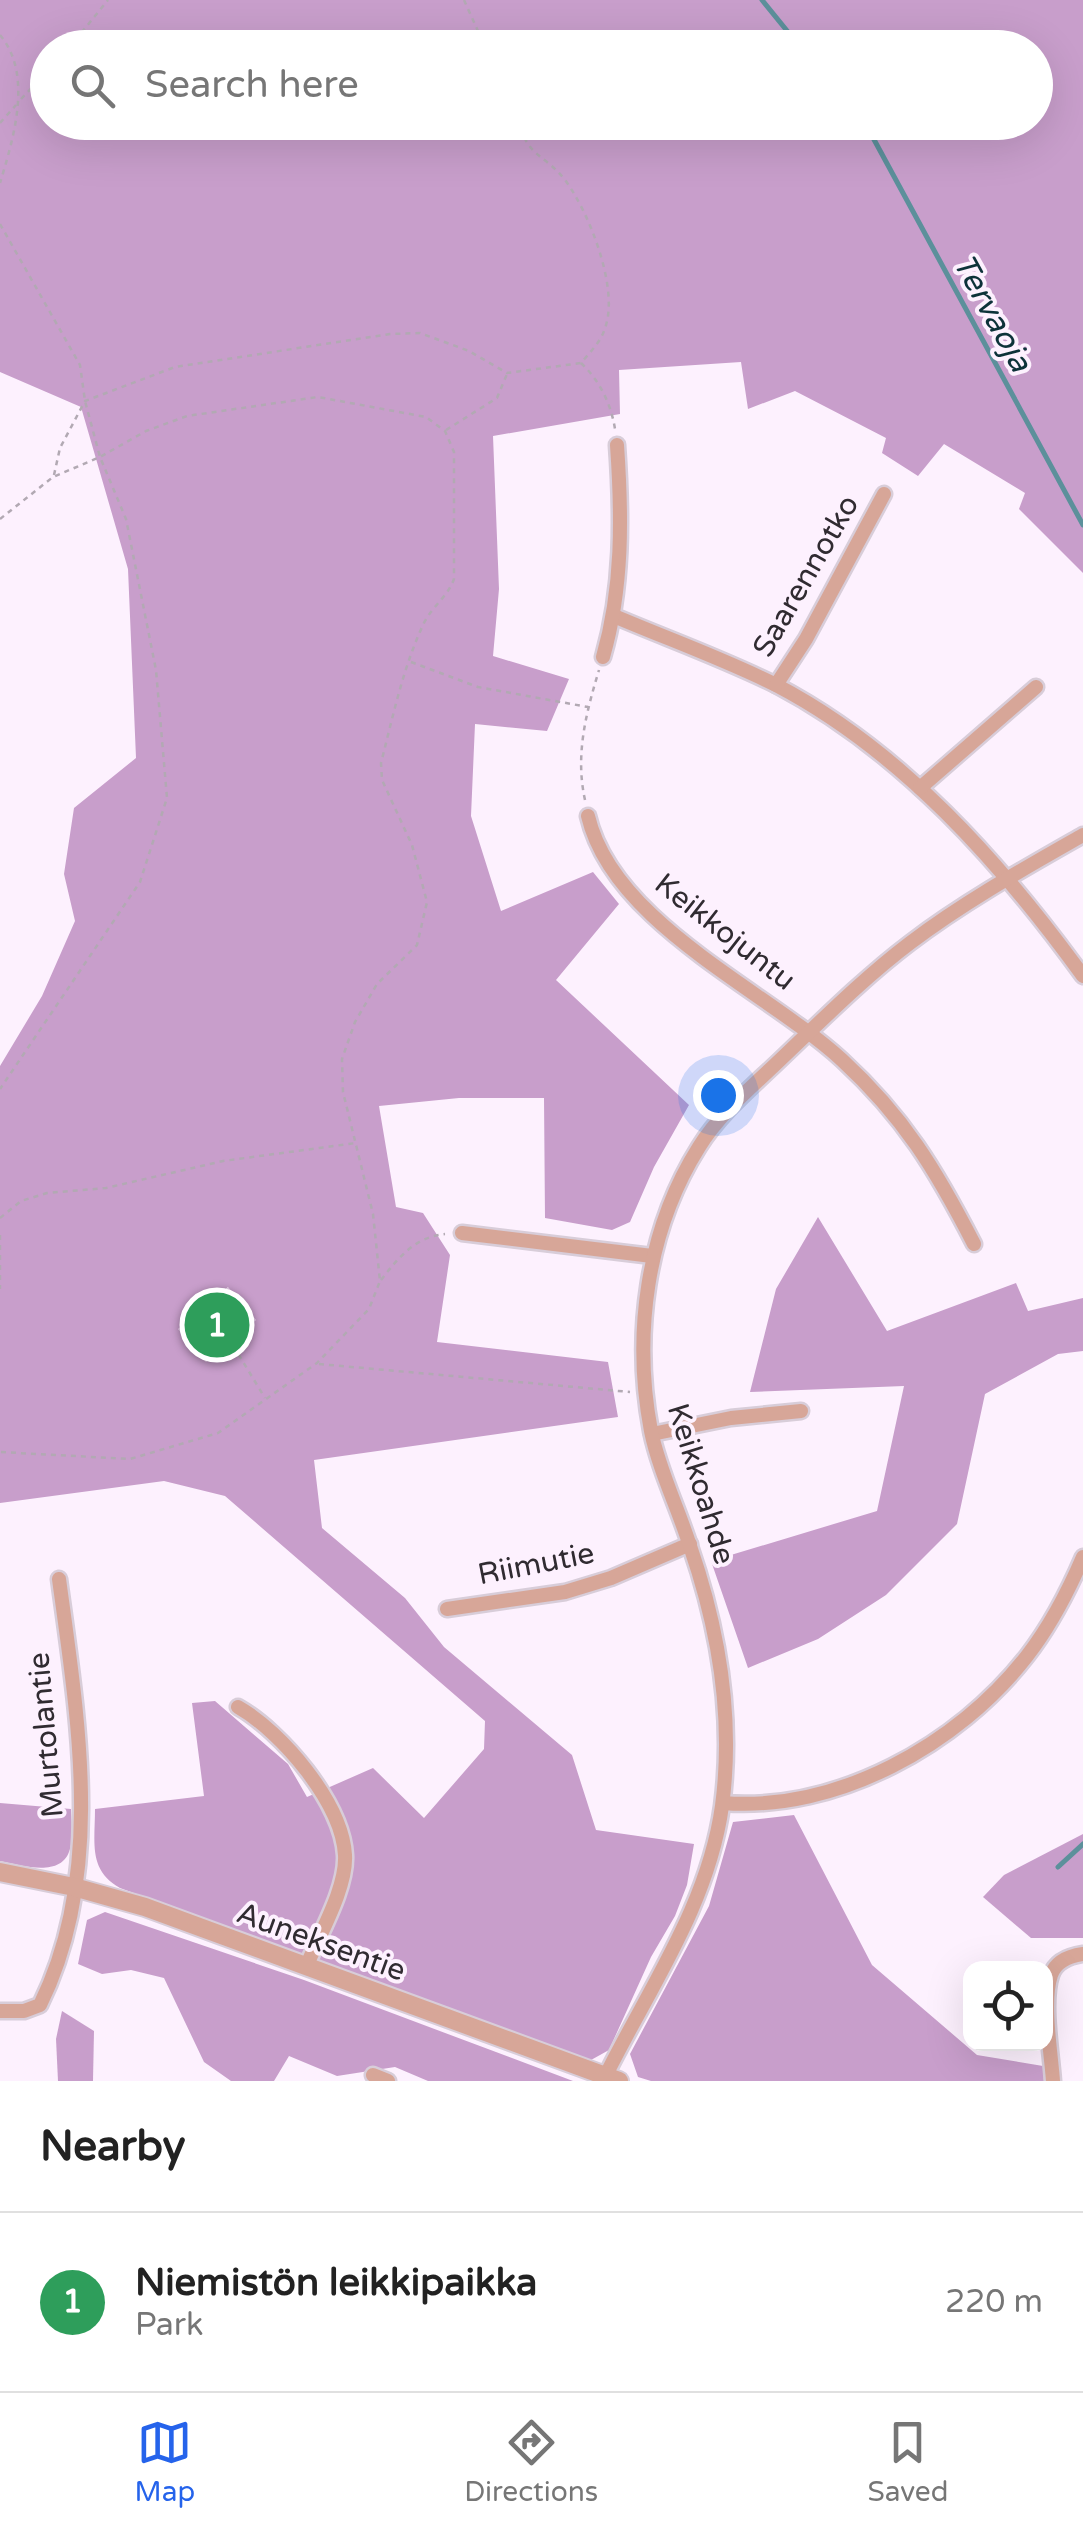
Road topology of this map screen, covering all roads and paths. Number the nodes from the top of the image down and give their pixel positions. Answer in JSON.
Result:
{"nodes":[{"id":1,"x":108,"y":0,"type":"edge"},
{"id":2,"x":464,"y":0,"type":"edge"},
{"id":3,"x":84,"y":30,"type":"edge"},
{"id":4,"x":478,"y":30,"type":"edge"},
{"id":5,"x":0,"y":34,"type":"edge"},
{"id":6,"x":30,"y":90,"type":"edge"},
{"id":7,"x":19,"y":102,"type":"junction"},
{"id":8,"x":0,"y":123,"type":"edge"},
{"id":9,"x":524,"y":140,"type":"edge"},
{"id":10,"x":0,"y":182,"type":"edge"},
{"id":11,"x":0,"y":224,"type":"edge"},
{"id":12,"x":581,"y":364,"type":"junction"},
{"id":13,"x":508,"y":373,"type":"junction"},
{"id":14,"x":85,"y":401,"type":"junction"},
{"id":15,"x":445,"y":431,"type":"junction"},
{"id":16,"x":617,"y":445,"type":"joint"},
{"id":17,"x":100,"y":457,"type":"junction"},
{"id":18,"x":53,"y":477,"type":"junction"},
{"id":19,"x":884,"y":494,"type":"dead end"},
{"id":20,"x":0,"y":520,"type":"edge"},
{"id":21,"x":614,"y":616,"type":"junction"},
{"id":22,"x":603,"y":656,"type":"joint"},
{"id":23,"x":408,"y":660,"type":"junction"},
{"id":24,"x":776,"y":685,"type":"junction"},
{"id":25,"x":1036,"y":687,"type":"dead end"},
{"id":26,"x":588,"y":707,"type":"junction"},
{"id":27,"x":920,"y":788,"type":"junction"},
{"id":28,"x":588,"y":816,"type":"joint"},
{"id":29,"x":1083,"y":834,"type":"edge"},
{"id":30,"x":1006,"y":879,"type":"junction"},
{"id":31,"x":1083,"y":976,"type":"edge"},
{"id":32,"x":810,"y":1032,"type":"junction"},
{"id":33,"x":0,"y":1089,"type":"edge"},
{"id":34,"x":356,"y":1143,"type":"junction"},
{"id":35,"x":0,"y":1218,"type":"edge"},
{"id":36,"x":462,"y":1233,"type":"joint"},
{"id":37,"x":0,"y":1235,"type":"edge"},
{"id":38,"x":974,"y":1244,"type":"dead end"},
{"id":39,"x":652,"y":1256,"type":"junction"},
{"id":40,"x":380,"y":1281,"type":"junction"},
{"id":41,"x":0,"y":1289,"type":"edge"},
{"id":42,"x":223,"y":1328,"type":"dead end"},
{"id":43,"x":317,"y":1363,"type":"junction"},
{"id":44,"x":646,"y":1394,"type":"junction"},
{"id":45,"x":266,"y":1399,"type":"junction"},
{"id":46,"x":801,"y":1412,"type":"dead end"},
{"id":47,"x":652,"y":1434,"type":"junction"},
{"id":48,"x":0,"y":1452,"type":"edge"},
{"id":49,"x":690,"y":1544,"type":"junction"},
{"id":50,"x":1083,"y":1557,"type":"edge"},
{"id":51,"x":58,"y":1579,"type":"dead end"},
{"id":52,"x":447,"y":1609,"type":"dead end"},
{"id":53,"x":238,"y":1707,"type":"dead end"},
{"id":54,"x":722,"y":1803,"type":"junction"},
{"id":55,"x":0,"y":1872,"type":"edge"},
{"id":56,"x":74,"y":1887,"type":"junction"},
{"id":57,"x":1083,"y":1954,"type":"edge"},
{"id":58,"x":307,"y":1965,"type":"junction"},
{"id":59,"x":0,"y":2011,"type":"edge"},
{"id":60,"x":609,"y":2079,"type":"edge"},
{"id":61,"x":1052,"y":2081,"type":"edge"}],
"edges":[{"from":1,"to":3,"type":"path"},
{"from":2,"to":4,"type":"path"},
{"from":5,"to":7,"type":"path"},
{"from":6,"to":7,"type":"path"},
{"from":7,"to":8,"type":"path"},
{"from":7,"to":10,"type":"path"},
{"from":9,"to":12,"type":"path"},
{"from":11,"to":14,"type":"path"},
{"from":12,"to":13,"type":"path"},
{"from":12,"to":16,"type":"path"},
{"from":13,"to":14,"type":"path"},
{"from":13,"to":15,"type":"path"},
{"from":14,"to":17,"type":"path"},
{"from":14,"to":18,"type":"path"},
{"from":15,"to":17,"type":"path"},
{"from":15,"to":23,"type":"path"},
{"from":16,"to":21,"type":"street"},
{"from":17,"to":18,"type":"path"},
{"from":17,"to":33,"type":"path"},
{"from":18,"to":20,"type":"path"},
{"from":19,"to":24,"type":"street","name":"Saarennotko"},
{"from":21,"to":22,"type":"street"},
{"from":21,"to":24,"type":"street"},
{"from":22,"to":26,"type":"path"},
{"from":23,"to":26,"type":"path"},
{"from":23,"to":34,"type":"path"},
{"from":24,"to":27,"type":"street"},
{"from":25,"to":27,"type":"street"},
{"from":26,"to":28,"type":"path"},
{"from":27,"to":30,"type":"street"},
{"from":28,"to":32,"type":"street","name":"Keikkojuntu"},
{"from":29,"to":30,"type":"street","name":"Keikkoahde"},
{"from":30,"to":31,"type":"street"},
{"from":30,"to":32,"type":"street","name":"Keikkoahde"},
{"from":32,"to":38,"type":"street","name":"Keikkojuntu"},
{"from":32,"to":39,"type":"street","name":"Keikkoahde"},
{"from":34,"to":35,"type":"path"},
{"from":34,"to":40,"type":"path"},
{"from":36,"to":39,"type":"street"},
{"from":36,"to":40,"type":"path"},
{"from":37,"to":41,"type":"path"},
{"from":39,"to":44,"type":"street","name":"Keikkoahde"},
{"from":40,"to":43,"type":"path"},
{"from":42,"to":45,"type":"path"},
{"from":43,"to":44,"type":"path"},
{"from":43,"to":45,"type":"path"},
{"from":44,"to":47,"type":"street","name":"Keikkoahde"},
{"from":45,"to":48,"type":"path"},
{"from":46,"to":47,"type":"street"},
{"from":47,"to":49,"type":"street","name":"Keikkoahde"},
{"from":49,"to":52,"type":"street","name":"Riimutie"},
{"from":49,"to":54,"type":"street","name":"Keikkoahde"},
{"from":50,"to":54,"type":"street"},
{"from":51,"to":56,"type":"street","name":"Murtolantie"},
{"from":53,"to":58,"type":"street"},
{"from":54,"to":60,"type":"street","name":"Keikkoahde"},
{"from":55,"to":56,"type":"street","name":"Auneksentie"},
{"from":56,"to":58,"type":"street","name":"Auneksentie"},
{"from":56,"to":59,"type":"street","name":"Murtolantie"},
{"from":57,"to":61,"type":"street"},
{"from":58,"to":60,"type":"street","name":"Auneksentie"}]}
